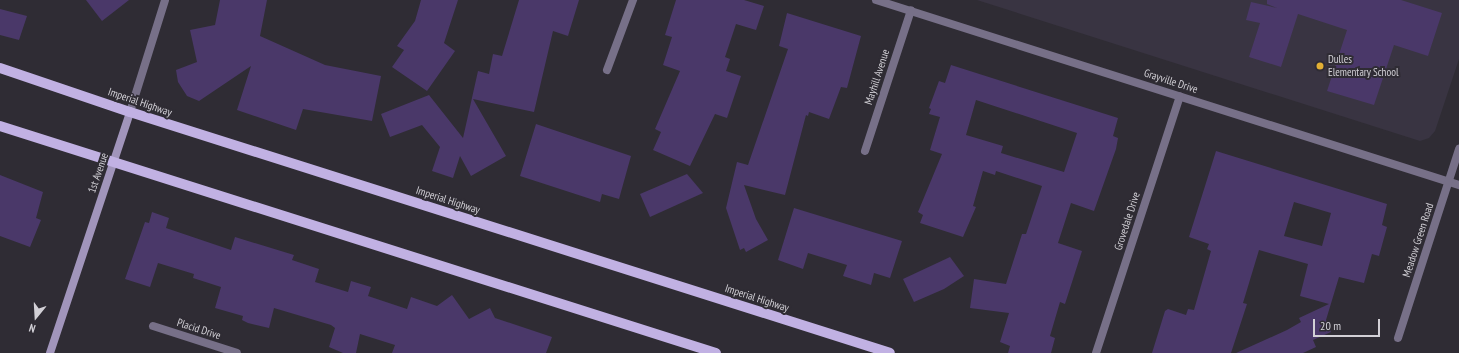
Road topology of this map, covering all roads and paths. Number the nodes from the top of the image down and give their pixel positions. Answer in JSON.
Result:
{"nodes":[{"id":1,"x":165,"y":0,"type":"edge"},
{"id":2,"x":633,"y":0,"type":"edge"},
{"id":3,"x":876,"y":0,"type":"edge"},
{"id":4,"x":911,"y":10,"type":"junction"},
{"id":5,"x":0,"y":68,"type":"edge"},
{"id":6,"x":608,"y":70,"type":"dead end"},
{"id":7,"x":1180,"y":96,"type":"junction"},
{"id":8,"x":130,"y":112,"type":"junction"},
{"id":9,"x":0,"y":126,"type":"edge"},
{"id":10,"x":1459,"y":149,"type":"edge"},
{"id":11,"x":865,"y":151,"type":"dead end"},
{"id":12,"x":113,"y":162,"type":"junction"},
{"id":13,"x":1448,"y":182,"type":"junction"},
{"id":14,"x":1459,"y":185,"type":"edge"},
{"id":15,"x":153,"y":326,"type":"dead end"},
{"id":16,"x":1398,"y":338,"type":"dead end"},
{"id":17,"x":50,"y":353,"type":"edge"},
{"id":18,"x":237,"y":353,"type":"edge"},
{"id":19,"x":716,"y":353,"type":"edge"},
{"id":20,"x":890,"y":353,"type":"edge"},
{"id":21,"x":1096,"y":353,"type":"edge"}],
"edges":[{"from":1,"to":8,"type":"street","name":"1st Avenue"},
{"from":2,"to":6,"type":"street"},
{"from":3,"to":4,"type":"street","name":"Grayville Drive"},
{"from":4,"to":7,"type":"street","name":"Grayville Drive"},
{"from":4,"to":11,"type":"street","name":"Mayhill Avenue"},
{"from":5,"to":8,"type":"main road","name":"Imperial Highway"},
{"from":7,"to":13,"type":"street","name":"Grayville Drive"},
{"from":7,"to":21,"type":"street","name":"Grovedale Drive"},
{"from":8,"to":12,"type":"main road","name":"1st Avenue"},
{"from":8,"to":20,"type":"main road","name":"Imperial Highway"},
{"from":9,"to":12,"type":"main road"},
{"from":10,"to":13,"type":"street","name":"Meadow Green Road"},
{"from":12,"to":17,"type":"main road","name":"1st Avenue"},
{"from":12,"to":19,"type":"main road"},
{"from":13,"to":14,"type":"street","name":"Grayville Drive"},
{"from":13,"to":16,"type":"street","name":"Meadow Green Road"},
{"from":15,"to":18,"type":"street","name":"Placid Drive"}]}
